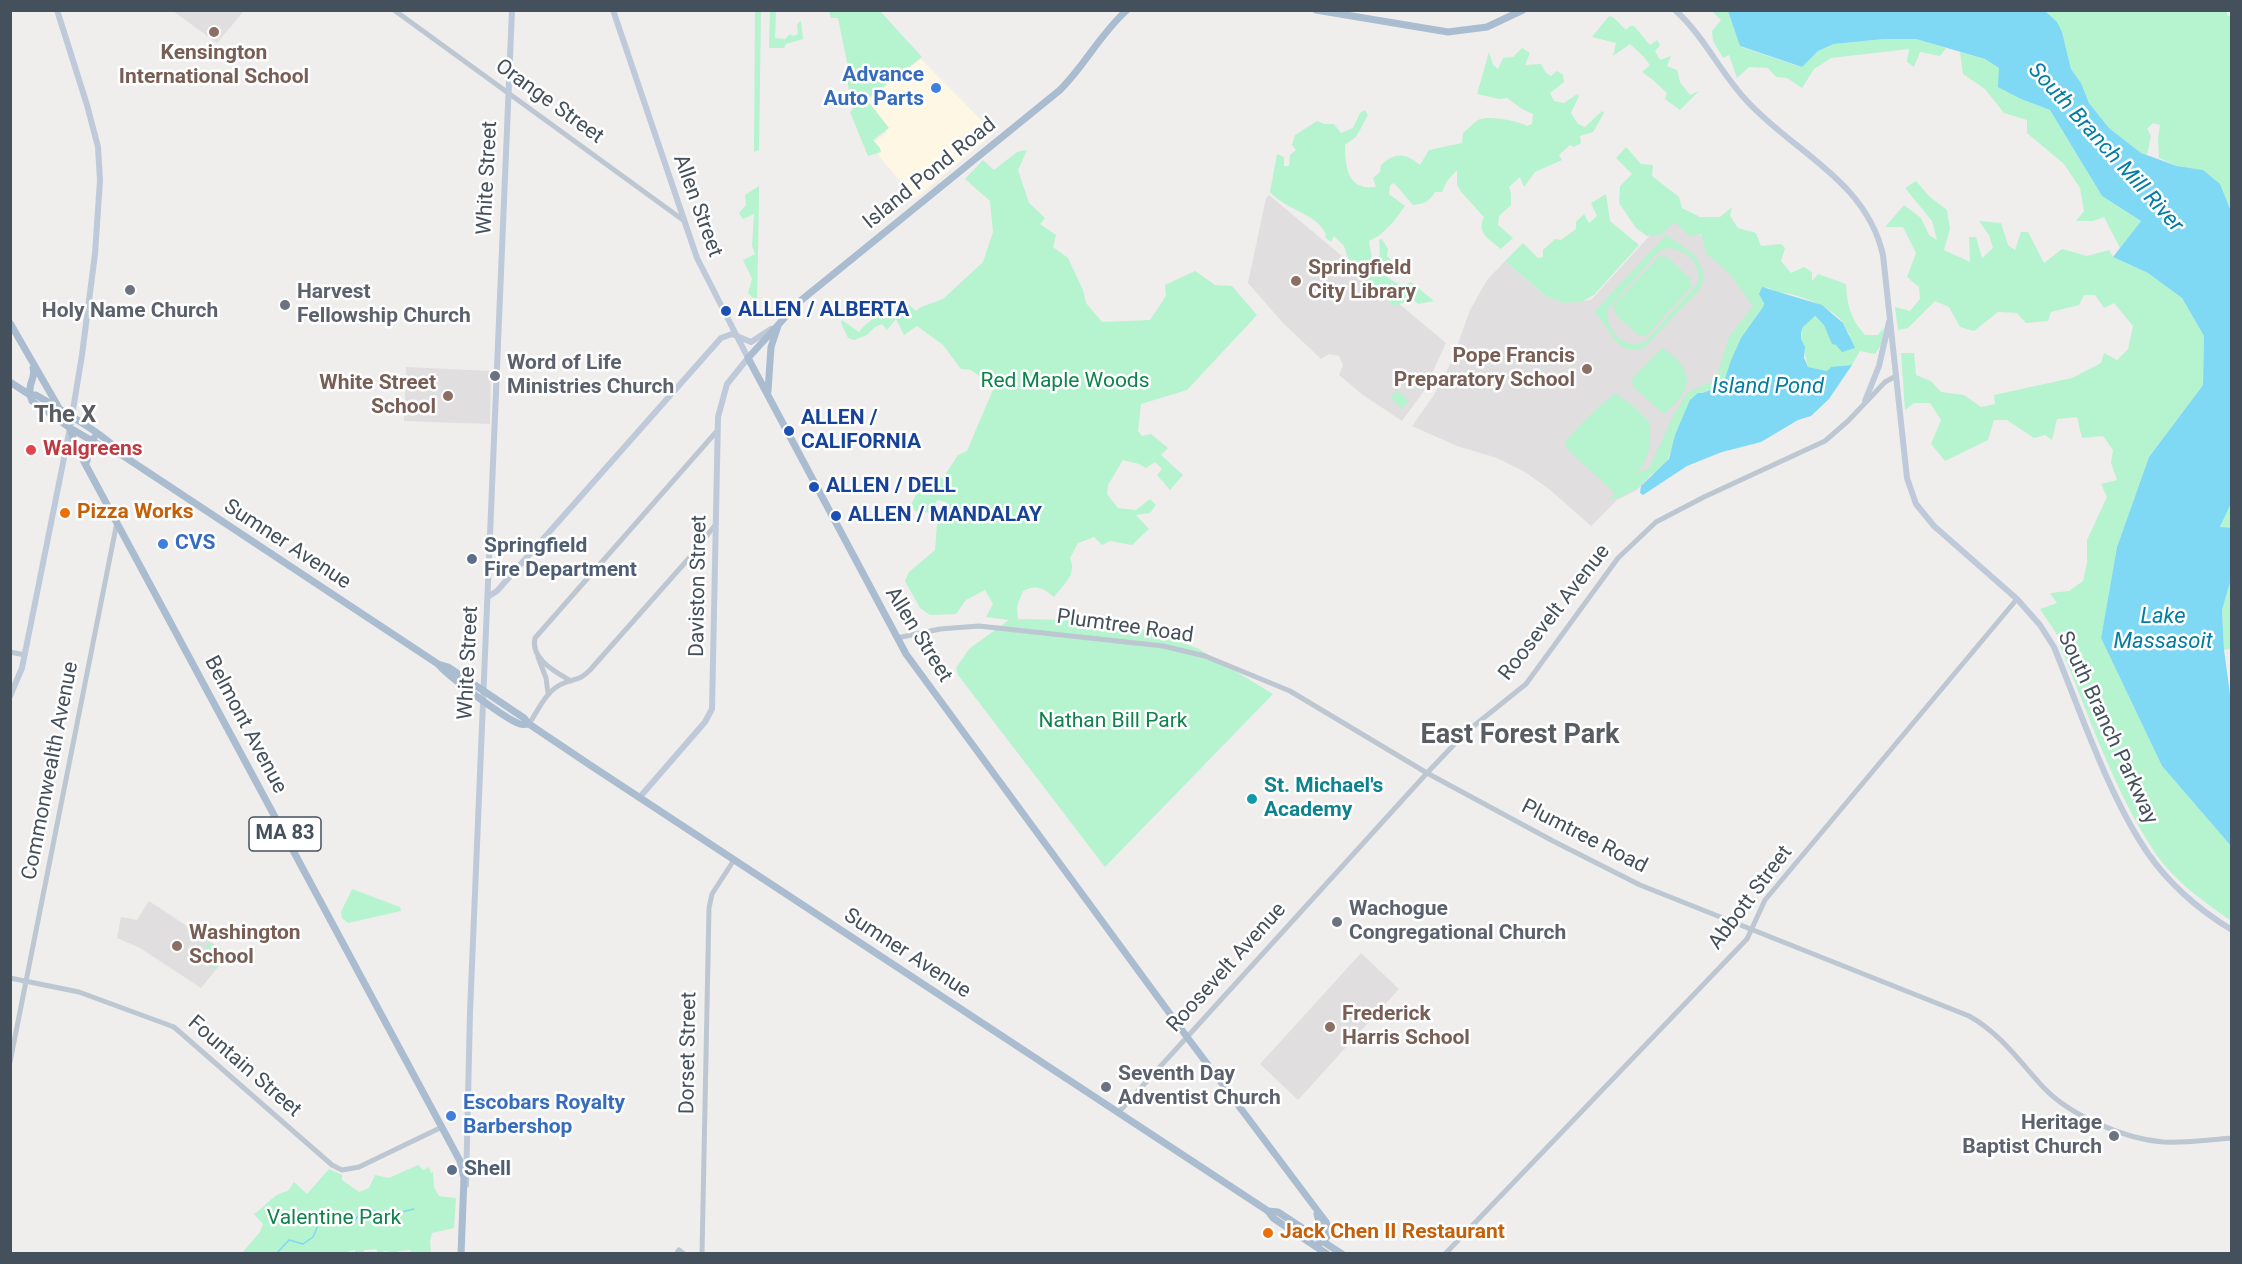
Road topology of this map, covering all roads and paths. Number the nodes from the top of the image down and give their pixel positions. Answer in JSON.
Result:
{"nodes":[{"id":1,"x":57,"y":10,"type":"edge"},
{"id":2,"x":394,"y":10,"type":"edge"},
{"id":3,"x":512,"y":10,"type":"edge"},
{"id":4,"x":612,"y":10,"type":"edge"},
{"id":5,"x":1128,"y":10,"type":"edge"},
{"id":6,"x":1316,"y":10,"type":"edge"},
{"id":7,"x":1523,"y":10,"type":"edge"},
{"id":8,"x":1675,"y":10,"type":"edge"},
{"id":9,"x":509,"y":93,"type":"junction"},
{"id":10,"x":683,"y":220,"type":"junction"},
{"id":11,"x":1890,"y":315,"type":"junction"},
{"id":12,"x":10,"y":323,"type":"edge"},
{"id":13,"x":778,"y":323,"type":"junction"},
{"id":14,"x":735,"y":335,"type":"junction"},
{"id":15,"x":748,"y":358,"type":"junction"},
{"id":16,"x":33,"y":365,"type":"junction"},
{"id":17,"x":1896,"y":376,"type":"junction"},
{"id":18,"x":42,"y":380,"type":"junction"},
{"id":19,"x":10,"y":382,"type":"edge"},
{"id":20,"x":29,"y":392,"type":"junction"},
{"id":21,"x":769,"y":396,"type":"junction"},
{"id":22,"x":1864,"y":401,"type":"junction"},
{"id":23,"x":60,"y":410,"type":"junction"},
{"id":24,"x":71,"y":417,"type":"junction"},
{"id":25,"x":70,"y":428,"type":"junction"},
{"id":26,"x":717,"y":431,"type":"junction"},
{"id":27,"x":97,"y":434,"type":"junction"},
{"id":28,"x":93,"y":441,"type":"junction"},
{"id":29,"x":704,"y":446,"type":"junction"},
{"id":30,"x":717,"y":452,"type":"junction"},
{"id":31,"x":119,"y":453,"type":"junction"},
{"id":32,"x":88,"y":466,"type":"junction"},
{"id":33,"x":117,"y":521,"type":"junction"},
{"id":34,"x":717,"y":523,"type":"junction"},
{"id":35,"x":701,"y":543,"type":"junction"},
{"id":36,"x":716,"y":548,"type":"junction"},
{"id":37,"x":489,"y":596,"type":"junction"},
{"id":38,"x":2017,"y":599,"type":"junction"},
{"id":39,"x":897,"y":638,"type":"junction"},
{"id":40,"x":10,"y":652,"type":"edge"},
{"id":41,"x":25,"y":655,"type":"junction"},
{"id":42,"x":538,"y":657,"type":"junction"},
{"id":43,"x":438,"y":664,"type":"junction"},
{"id":44,"x":571,"y":681,"type":"junction"},
{"id":45,"x":484,"y":692,"type":"junction"},
{"id":46,"x":548,"y":693,"type":"junction"},
{"id":47,"x":10,"y":696,"type":"edge"},
{"id":48,"x":485,"y":701,"type":"junction"},
{"id":49,"x":529,"y":724,"type":"junction"},
{"id":50,"x":1427,"y":773,"type":"junction"},
{"id":51,"x":639,"y":798,"type":"junction"},
{"id":52,"x":734,"y":860,"type":"junction"},
{"id":53,"x":1750,"y":929,"type":"junction"},
{"id":54,"x":2232,"y":930,"type":"edge"},
{"id":55,"x":10,"y":978,"type":"edge"},
{"id":56,"x":26,"y":981,"type":"junction"},
{"id":57,"x":1187,"y":1036,"type":"junction"},
{"id":58,"x":10,"y":1062,"type":"edge"},
{"id":59,"x":1118,"y":1113,"type":"junction"},
{"id":60,"x":442,"y":1127,"type":"junction"},
{"id":61,"x":466,"y":1138,"type":"junction"},
{"id":62,"x":2232,"y":1138,"type":"edge"},
{"id":63,"x":453,"y":1148,"type":"junction"},
{"id":64,"x":464,"y":1192,"type":"junction"},
{"id":65,"x":1315,"y":1208,"type":"junction"},
{"id":66,"x":1268,"y":1211,"type":"junction"},
{"id":67,"x":1314,"y":1236,"type":"junction"},
{"id":68,"x":1324,"y":1242,"type":"junction"},
{"id":69,"x":1315,"y":1246,"type":"junction"},
{"id":70,"x":461,"y":1254,"type":"edge"},
{"id":71,"x":702,"y":1254,"type":"edge"},
{"id":72,"x":1327,"y":1254,"type":"edge"},
{"id":73,"x":1342,"y":1254,"type":"edge"},
{"id":74,"x":1445,"y":1254,"type":"edge"}],
"edges":[{"from":1,"to":24,"type":"main road"},
{"from":2,"to":9,"type":"street","name":"Orange Street"},
{"from":3,"to":9,"type":"main road","name":"White Street"},
{"from":4,"to":10,"type":"main road","name":"Allen Street"},
{"from":5,"to":13,"type":"main road","name":"Island Pond Road"},
{"from":6,"to":7,"type":"main road"},
{"from":8,"to":11,"type":"main road","name":"Roosevelt Avenue"},
{"from":9,"to":10,"type":"street","name":"Orange Street"},
{"from":9,"to":37,"type":"main road","name":"White Street"},
{"from":10,"to":14,"type":"main road","name":"Allen Street"},
{"from":11,"to":17,"type":"main road","name":"Roosevelt Avenue"},
{"from":11,"to":22,"type":"main road","name":"Roosevelt Avenue"},
{"from":12,"to":16,"type":"main road"},
{"from":13,"to":14,"type":"main road"},
{"from":13,"to":15,"type":"main road","name":"Island Pond Road"},
{"from":13,"to":21,"type":"main road"},
{"from":14,"to":15,"type":"main road","name":"Allen Street"},
{"from":14,"to":37,"type":"main road"},
{"from":15,"to":21,"type":"main road","name":"Allen Street"},
{"from":15,"to":26,"type":"main road","name":"Daviston Street"},
{"from":16,"to":18,"type":"main road"},
{"from":16,"to":20,"type":"main road"},
{"from":17,"to":22,"type":"street","name":"Roosevelt Avenue"},
{"from":17,"to":38,"type":"main road","name":"South Branch Parkway"},
{"from":18,"to":20,"type":"main road"},
{"from":18,"to":23,"type":"main road"},
{"from":19,"to":20,"type":"main road","name":"Sumner Avenue"},
{"from":20,"to":23,"type":"main road","name":"Sumner Avenue"},
{"from":20,"to":25,"type":"main road","name":"Sumner Avenue"},
{"from":21,"to":39,"type":"main road","name":"Allen Street"},
{"from":22,"to":50,"type":"street","name":"Roosevelt Avenue"},
{"from":23,"to":24,"type":"main road","name":"Sumner Avenue"},
{"from":24,"to":25,"type":"main road"},
{"from":24,"to":27,"type":"main road","name":"Sumner Avenue"},
{"from":25,"to":28,"type":"main road","name":"Sumner Avenue"},
{"from":25,"to":32,"type":"main road","name":"Belmont Avenue","number":"MA 83"},
{"from":25,"to":41,"type":"main road"},
{"from":26,"to":29,"type":"street"},
{"from":26,"to":30,"type":"main road","name":"Daviston Street"},
{"from":27,"to":28,"type":"main road"},
{"from":27,"to":31,"type":"main road","name":"Sumner Avenue"},
{"from":28,"to":31,"type":"main road","name":"Sumner Avenue"},
{"from":28,"to":32,"type":"main road"},
{"from":29,"to":30,"type":"street"},
{"from":29,"to":42,"type":"street"},
{"from":30,"to":34,"type":"main road","name":"Daviston Street"},
{"from":31,"to":43,"type":"main road","name":"Sumner Avenue"},
{"from":32,"to":33,"type":"main road","name":"Belmont Avenue","number":"MA 83"},
{"from":33,"to":56,"type":"street","name":"Commonwealth Avenue"},
{"from":33,"to":60,"type":"main road","name":"Belmont Avenue","number":"MA 83"},
{"from":34,"to":35,"type":"street"},
{"from":34,"to":36,"type":"main road","name":"Daviston Street"},
{"from":35,"to":36,"type":"street"},
{"from":35,"to":44,"type":"street"},
{"from":36,"to":51,"type":"main road","name":"Daviston Street"},
{"from":37,"to":45,"type":"main road","name":"White Street"},
{"from":38,"to":53,"type":"street","name":"Abbott Street"},
{"from":38,"to":54,"type":"main road","name":"South Branch Parkway"},
{"from":39,"to":50,"type":"street","name":"Plumtree Road"},
{"from":39,"to":57,"type":"main road","name":"Allen Street"},
{"from":40,"to":41,"type":"street"},
{"from":41,"to":47,"type":"main road"},
{"from":42,"to":44,"type":"street"},
{"from":42,"to":46,"type":"street"},
{"from":43,"to":45,"type":"main road","name":"Sumner Avenue"},
{"from":43,"to":48,"type":"main road","name":"Sumner Avenue"},
{"from":44,"to":46,"type":"street"},
{"from":45,"to":48,"type":"main road","name":"White Street"},
{"from":45,"to":49,"type":"main road","name":"Sumner Avenue"},
{"from":46,"to":49,"type":"street"},
{"from":48,"to":49,"type":"main road","name":"Sumner Avenue"},
{"from":48,"to":61,"type":"main road","name":"White Street"},
{"from":49,"to":51,"type":"main road","name":"Sumner Avenue"},
{"from":50,"to":53,"type":"street","name":"Plumtree Road"},
{"from":50,"to":57,"type":"street","name":"Roosevelt Avenue"},
{"from":51,"to":52,"type":"main road","name":"Sumner Avenue"},
{"from":52,"to":59,"type":"main road","name":"Sumner Avenue"},
{"from":52,"to":71,"type":"street","name":"Dorset Street"},
{"from":53,"to":62,"type":"street","name":"Plumtree Road"},
{"from":53,"to":74,"type":"street","name":"Abbott Street"},
{"from":55,"to":56,"type":"street","name":"Fountain Street"},
{"from":56,"to":58,"type":"street","name":"Commonwealth Avenue"},
{"from":56,"to":60,"type":"street","name":"Fountain Street"},
{"from":57,"to":59,"type":"street","name":"Roosevelt Avenue"},
{"from":57,"to":65,"type":"main road","name":"Allen Street"},
{"from":59,"to":66,"type":"main road","name":"Sumner Avenue"},
{"from":60,"to":63,"type":"main road","name":"Belmont Avenue","number":"MA 83"},
{"from":61,"to":63,"type":"main road"},
{"from":61,"to":64,"type":"main road","name":"White Street"},
{"from":63,"to":64,"type":"main road","name":"Belmont Avenue","number":"MA 83"},
{"from":64,"to":70,"type":"main road","name":"White Street","number":"MA 83"},
{"from":65,"to":67,"type":"main road"},
{"from":65,"to":68,"type":"main road","name":"Allen Street"},
{"from":66,"to":67,"type":"main road","name":"Sumner Avenue"},
{"from":66,"to":69,"type":"main road","name":"Sumner Avenue"},
{"from":67,"to":68,"type":"main road","name":"Sumner Avenue"},
{"from":67,"to":69,"type":"main road"},
{"from":68,"to":69,"type":"main road"},
{"from":68,"to":73,"type":"main road","name":"Sumner Avenue"},
{"from":69,"to":72,"type":"main road","name":"Sumner Avenue"}]}
